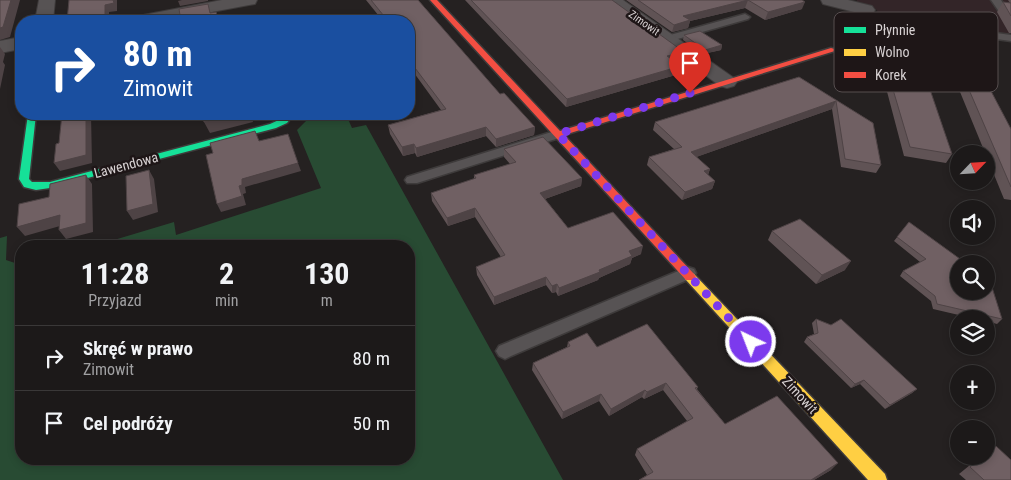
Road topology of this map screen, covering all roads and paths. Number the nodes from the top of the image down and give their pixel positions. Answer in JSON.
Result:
{"nodes":[{"id":1,"x":47,"y":0,"type":"edge"},
{"id":2,"x":434,"y":0,"type":"edge"},
{"id":3,"x":612,"y":0,"type":"edge"},
{"id":4,"x":829,"y":0,"type":"edge"},
{"id":5,"x":248,"y":4,"type":"edge"},
{"id":6,"x":866,"y":10,"type":"edge"},
{"id":7,"x":45,"y":15,"type":"edge"},
{"id":8,"x":177,"y":15,"type":"edge"},
{"id":9,"x":745,"y":17,"type":"dead end"},
{"id":10,"x":998,"y":36,"type":"edge"},
{"id":11,"x":1011,"y":38,"type":"edge"},
{"id":12,"x":667,"y":39,"type":"junction"},
{"id":13,"x":15,"y":44,"type":"edge"},
{"id":14,"x":0,"y":47,"type":"edge"},
{"id":15,"x":834,"y":50,"type":"dead end"},
{"id":16,"x":727,"y":82,"type":"junction"},
{"id":17,"x":31,"y":120,"type":"edge"},
{"id":18,"x":285,"y":120,"type":"edge"},
{"id":19,"x":558,"y":134,"type":"junction"},
{"id":20,"x":412,"y":180,"type":"dead end"},
{"id":21,"x":688,"y":273,"type":"junction"},
{"id":22,"x":505,"y":351,"type":"dead end"},
{"id":23,"x":879,"y":480,"type":"edge"}],
"edges":[{"from":1,"to":7,"type":"street"},
{"from":2,"to":19,"type":"street","name":"Zimowit"},
{"from":3,"to":12,"type":"street","name":"Zimowit"},
{"from":4,"to":6,"type":"street"},
{"from":5,"to":8,"type":"street"},
{"from":9,"to":12,"type":"lane"},
{"from":10,"to":11,"type":"lane"},
{"from":12,"to":16,"type":"street","name":"Zimowit"},
{"from":13,"to":14,"type":"street"},
{"from":15,"to":16,"type":"street"},
{"from":16,"to":19,"type":"street"},
{"from":17,"to":18,"type":"street","name":"Lawendowa"},
{"from":19,"to":20,"type":"lane"},
{"from":19,"to":21,"type":"street","name":"Zimowit"},
{"from":21,"to":22,"type":"lane"},
{"from":21,"to":23,"type":"street","name":"Zimowit"}]}
